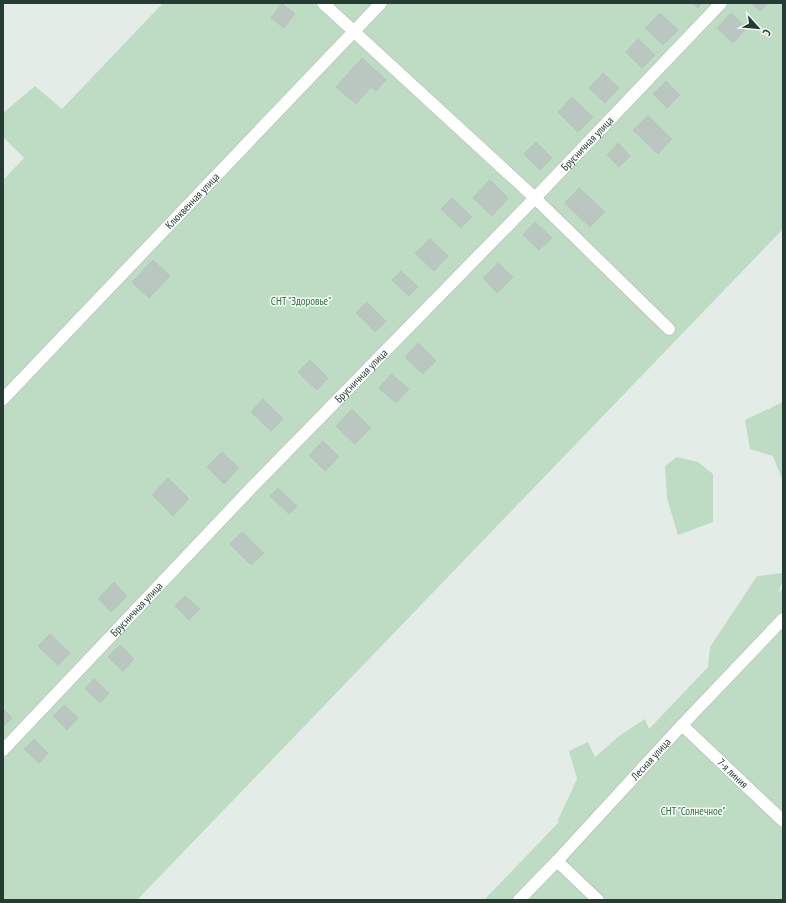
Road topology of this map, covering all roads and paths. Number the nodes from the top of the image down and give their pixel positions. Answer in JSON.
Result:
{"nodes":[{"id":1,"x":323,"y":3,"type":"edge"},
{"id":2,"x":381,"y":3,"type":"edge"},
{"id":3,"x":721,"y":3,"type":"edge"},
{"id":4,"x":354,"y":31,"type":"junction"},
{"id":5,"x":535,"y":198,"type":"junction"},
{"id":6,"x":669,"y":329,"type":"dead end"},
{"id":7,"x":3,"y":399,"type":"edge"},
{"id":8,"x":783,"y":619,"type":"edge"},
{"id":9,"x":682,"y":725,"type":"junction"},
{"id":10,"x":3,"y":750,"type":"edge"},
{"id":11,"x":783,"y":821,"type":"edge"},
{"id":12,"x":557,"y":861,"type":"junction"},
{"id":13,"x":518,"y":900,"type":"edge"},
{"id":14,"x":598,"y":900,"type":"edge"}],
"edges":[{"from":1,"to":4,"type":"street"},
{"from":2,"to":4,"type":"street","name":"Клюквенная улица"},
{"from":3,"to":5,"type":"street","name":"Брусничная улица"},
{"from":4,"to":5,"type":"street"},
{"from":4,"to":7,"type":"street","name":"Клюквенная улица"},
{"from":5,"to":6,"type":"street"},
{"from":5,"to":10,"type":"street","name":"Брусничная улица"},
{"from":8,"to":9,"type":"street","name":"Лесная улица"},
{"from":9,"to":11,"type":"street","name":"7-я линия"},
{"from":9,"to":12,"type":"street","name":"Лесная улица"},
{"from":12,"to":13,"type":"street","name":"Лесная улица"},
{"from":12,"to":14,"type":"street"}]}
